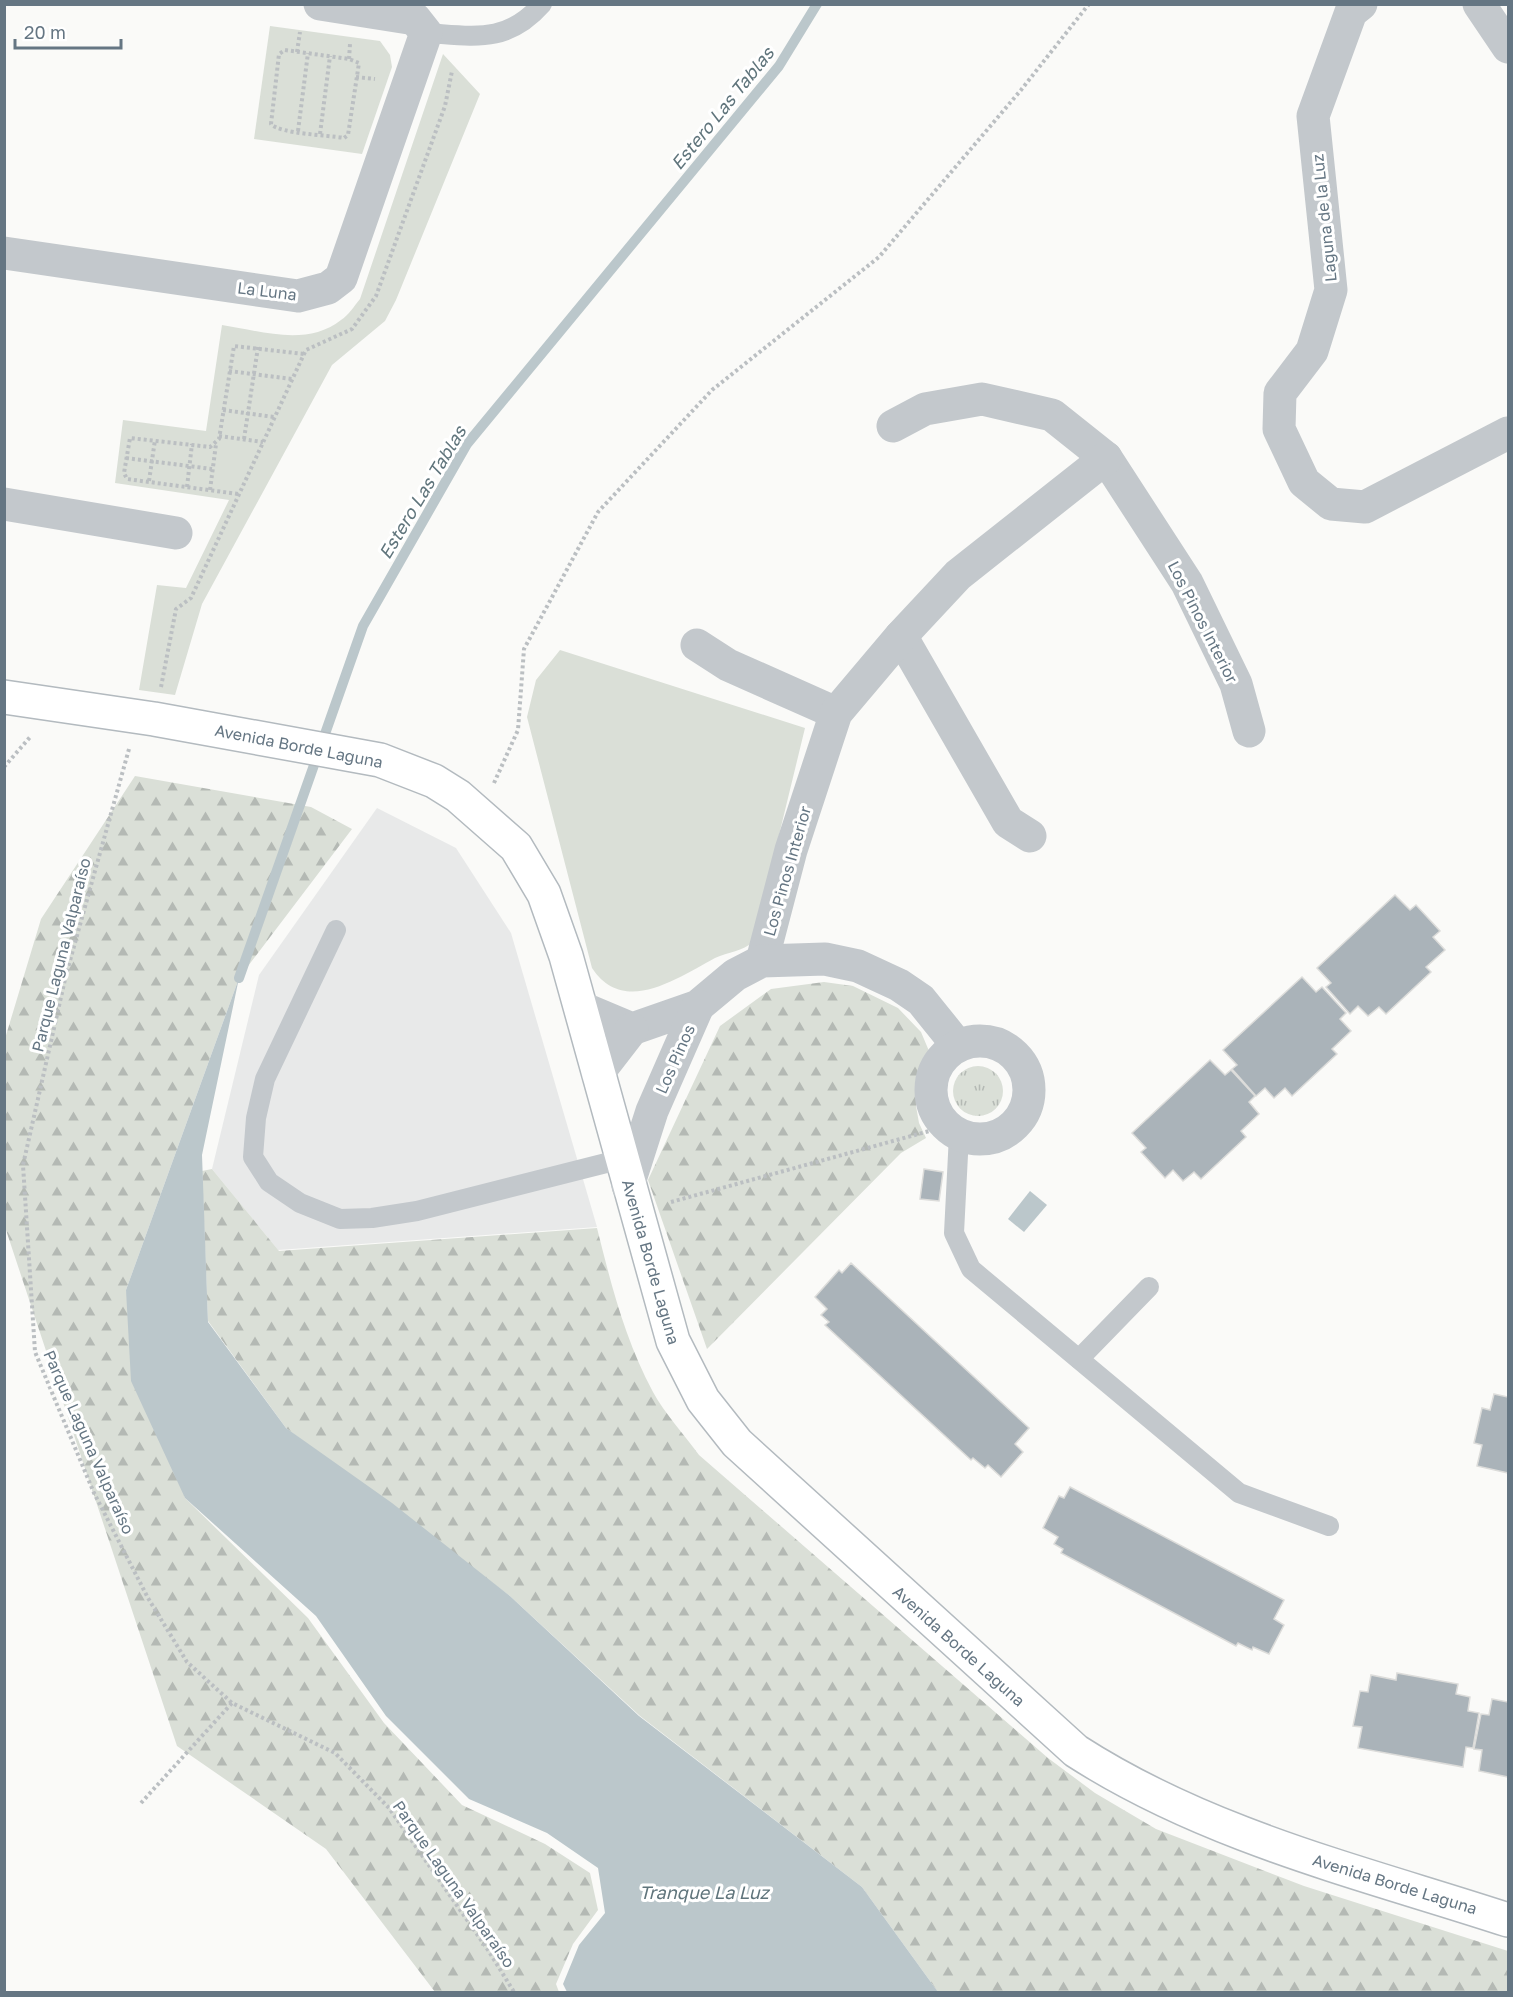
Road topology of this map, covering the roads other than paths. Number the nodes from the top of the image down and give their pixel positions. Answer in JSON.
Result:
{"nodes":[{"id":1,"x":320,"y":4,"type":"edge"},
{"id":2,"x":542,"y":4,"type":"edge"},
{"id":3,"x":1361,"y":4,"type":"edge"},
{"id":4,"x":1479,"y":4,"type":"edge"},
{"id":5,"x":426,"y":33,"type":"junction"},
{"id":6,"x":1509,"y":47,"type":"edge"},
{"id":7,"x":4,"y":253,"type":"edge"},
{"id":8,"x":893,"y":426,"type":"dead end"},
{"id":9,"x":1509,"y":433,"type":"edge"},
{"id":10,"x":1106,"y":458,"type":"junction"},
{"id":11,"x":4,"y":504,"type":"edge"},
{"id":12,"x":176,"y":534,"type":"dead end"},
{"id":13,"x":901,"y":636,"type":"junction"},
{"id":14,"x":697,"y":645,"type":"dead end"},
{"id":15,"x":4,"y":696,"type":"edge"},
{"id":16,"x":836,"y":712,"type":"junction"},
{"id":17,"x":1249,"y":731,"type":"dead end"},
{"id":18,"x":1030,"y":836,"type":"dead end"},
{"id":19,"x":336,"y":930,"type":"dead end"},
{"id":20,"x":762,"y":961,"type":"junction"},
{"id":21,"x":698,"y":1006,"type":"junction"},
{"id":22,"x":582,"y":1008,"type":"junction"},
{"id":23,"x":632,"y":1029,"type":"junction"},
{"id":24,"x":958,"y":1046,"type":"junction"},
{"id":25,"x":598,"y":1072,"type":"junction"},
{"id":26,"x":652,"y":1111,"type":"junction"},
{"id":27,"x":612,"y":1125,"type":"junction"},
{"id":28,"x":953,"y":1131,"type":"junction"},
{"id":29,"x":628,"y":1185,"type":"junction"},
{"id":30,"x":1149,"y":1287,"type":"dead end"},
{"id":31,"x":1079,"y":1359,"type":"junction"},
{"id":32,"x":1329,"y":1526,"type":"dead end"},
{"id":33,"x":1509,"y":1920,"type":"edge"}],
"edges":[{"from":1,"to":5,"type":"street"},
{"from":2,"to":5,"type":"lane"},
{"from":3,"to":9,"type":"street","name":"Laguna de la Luz"},
{"from":4,"to":6,"type":"street"},
{"from":5,"to":7,"type":"street","name":"La Luna"},
{"from":8,"to":10,"type":"street","name":"Los Pinos Interior"},
{"from":10,"to":13,"type":"street","name":"Los Pinos Interior"},
{"from":10,"to":17,"type":"street","name":"Los Pinos Interior"},
{"from":11,"to":12,"type":"street"},
{"from":13,"to":16,"type":"street","name":"Los Pinos Interior"},
{"from":13,"to":18,"type":"street"},
{"from":14,"to":16,"type":"street"},
{"from":15,"to":22,"type":"street","name":"Avenida Borde Laguna"},
{"from":16,"to":20,"type":"street","name":"Los Pinos Interior"},
{"from":19,"to":29,"type":"lane"},
{"from":20,"to":21,"type":"street","name":"Los Pinos"},
{"from":20,"to":24,"type":"street","name":"Los Pinos"},
{"from":21,"to":23,"type":"street","name":"Los Pinos"},
{"from":21,"to":26,"type":"street","name":"Los Pinos"},
{"from":22,"to":23,"type":"street"},
{"from":22,"to":25,"type":"street","name":"Avenida Borde Laguna"},
{"from":23,"to":25,"type":"street"},
{"from":24,"to":28,"type":"street"},
{"from":24,"to":28,"type":"street"},
{"from":25,"to":27,"type":"street","name":"Avenida Borde Laguna"},
{"from":26,"to":27,"type":"street","name":"Los Pinos"},
{"from":26,"to":29,"type":"street","name":"Los Pinos"},
{"from":27,"to":29,"type":"street","name":"Avenida Borde Laguna"},
{"from":28,"to":31,"type":"lane"},
{"from":29,"to":33,"type":"street","name":"Avenida Borde Laguna"},
{"from":30,"to":31,"type":"lane"},
{"from":31,"to":32,"type":"lane"}]}
